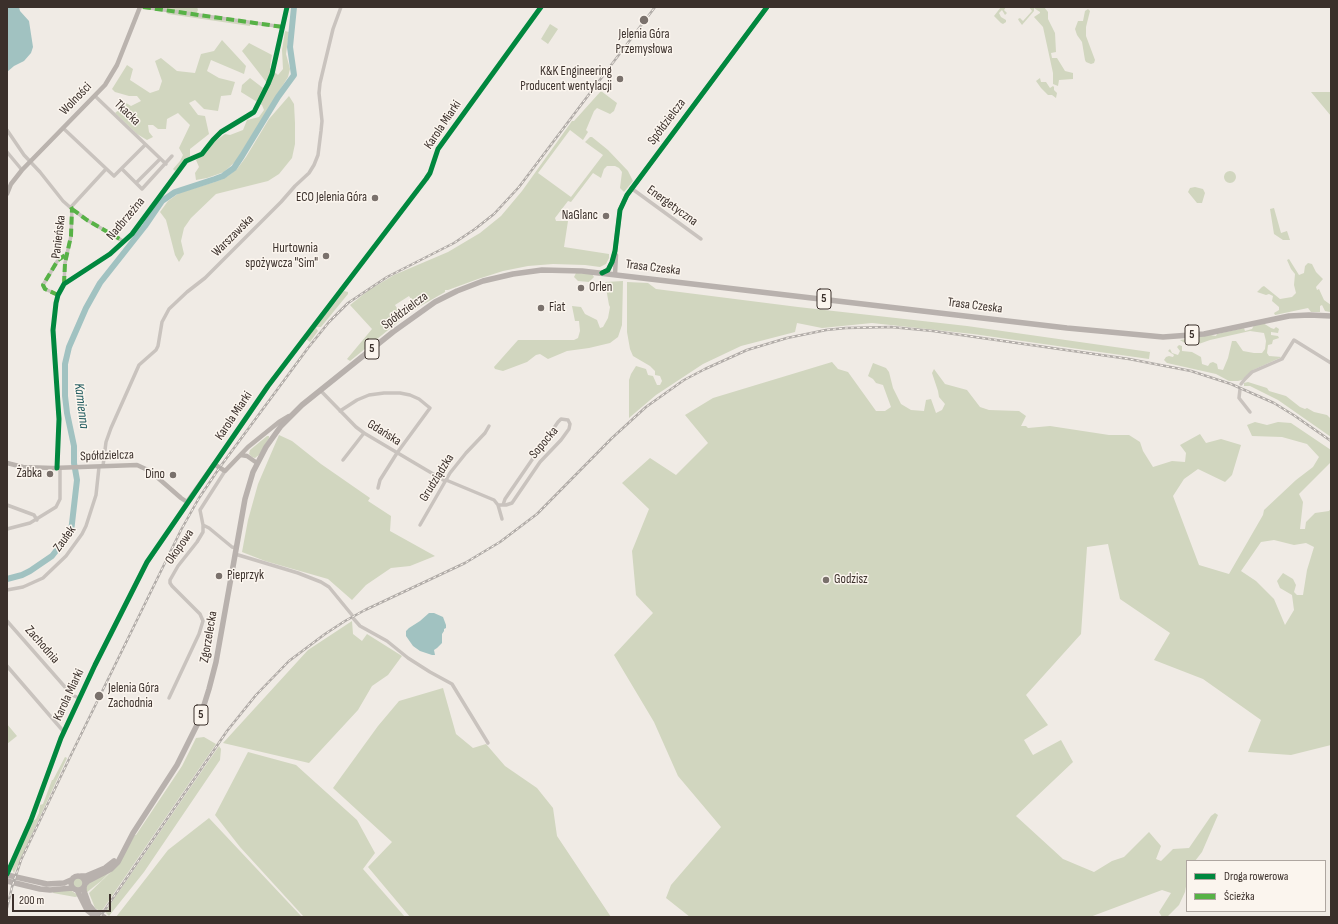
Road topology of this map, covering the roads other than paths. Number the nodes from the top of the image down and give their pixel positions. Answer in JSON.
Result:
{"nodes":[{"id":1,"x":140,"y":7,"type":"edge"},
{"id":2,"x":143,"y":7,"type":"edge"},
{"id":3,"x":287,"y":7,"type":"edge"},
{"id":4,"x":341,"y":7,"type":"edge"},
{"id":5,"x":541,"y":7,"type":"edge"},
{"id":6,"x":767,"y":7,"type":"edge"},
{"id":7,"x":282,"y":27,"type":"junction"},
{"id":8,"x":95,"y":96,"type":"junction"},
{"id":9,"x":63,"y":128,"type":"junction"},
{"id":10,"x":7,"y":130,"type":"edge"},
{"id":11,"x":145,"y":145,"type":"junction"},
{"id":12,"x":7,"y":152,"type":"edge"},
{"id":13,"x":172,"y":156,"type":"dead end"},
{"id":14,"x":160,"y":158,"type":"junction"},
{"id":15,"x":30,"y":161,"type":"junction"},
{"id":16,"x":166,"y":164,"type":"junction"},
{"id":17,"x":106,"y":169,"type":"junction"},
{"id":18,"x":122,"y":169,"type":"junction"},
{"id":19,"x":22,"y":170,"type":"junction"},
{"id":20,"x":136,"y":183,"type":"junction"},
{"id":21,"x":632,"y":188,"type":"junction"},
{"id":22,"x":7,"y":194,"type":"edge"},
{"id":23,"x":71,"y":208,"type":"junction"},
{"id":24,"x":701,"y":239,"type":"dead end"},
{"id":25,"x":122,"y":241,"type":"junction"},
{"id":26,"x":615,"y":251,"type":"junction"},
{"id":27,"x":67,"y":254,"type":"junction"},
{"id":28,"x":612,"y":262,"type":"junction"},
{"id":29,"x":602,"y":273,"type":"junction"},
{"id":30,"x":615,"y":274,"type":"junction"},
{"id":31,"x":64,"y":284,"type":"junction"},
{"id":32,"x":58,"y":295,"type":"junction"},
{"id":33,"x":1331,"y":316,"type":"edge"},
{"id":34,"x":1331,"y":363,"type":"edge"},
{"id":35,"x":1241,"y":384,"type":"dead end"},
{"id":36,"x":1240,"y":389,"type":"dead end"},
{"id":37,"x":320,"y":390,"type":"junction"},
{"id":38,"x":340,"y":411,"type":"junction"},
{"id":39,"x":1250,"y":412,"type":"dead end"},
{"id":40,"x":291,"y":416,"type":"junction"},
{"id":41,"x":489,"y":426,"type":"dead end"},
{"id":42,"x":364,"y":433,"type":"junction"},
{"id":43,"x":397,"y":453,"type":"junction"},
{"id":44,"x":241,"y":455,"type":"junction"},
{"id":45,"x":7,"y":458,"type":"edge"},
{"id":46,"x":343,"y":460,"type":"dead end"},
{"id":47,"x":7,"y":463,"type":"edge"},
{"id":48,"x":257,"y":463,"type":"junction"},
{"id":49,"x":214,"y":464,"type":"junction"},
{"id":50,"x":14,"y":465,"type":"junction"},
{"id":51,"x":99,"y":467,"type":"junction"},
{"id":52,"x":60,"y":468,"type":"junction"},
{"id":53,"x":225,"y":470,"type":"junction"},
{"id":54,"x":446,"y":480,"type":"junction"},
{"id":55,"x":378,"y":488,"type":"dead end"},
{"id":56,"x":187,"y":502,"type":"junction"},
{"id":57,"x":7,"y":505,"type":"edge"},
{"id":58,"x":498,"y":505,"type":"junction"},
{"id":59,"x":503,"y":505,"type":"junction"},
{"id":60,"x":502,"y":519,"type":"dead end"},
{"id":61,"x":37,"y":520,"type":"junction"},
{"id":62,"x":203,"y":525,"type":"junction"},
{"id":63,"x":420,"y":525,"type":"dead end"},
{"id":64,"x":7,"y":529,"type":"edge"},
{"id":65,"x":236,"y":551,"type":"junction"},
{"id":66,"x":7,"y":590,"type":"edge"},
{"id":67,"x":7,"y":621,"type":"edge"},
{"id":68,"x":7,"y":666,"type":"edge"},
{"id":69,"x":79,"y":698,"type":"junction"},
{"id":70,"x":169,"y":698,"type":"dead end"},
{"id":71,"x":64,"y":732,"type":"junction"},
{"id":72,"x":488,"y":743,"type":"dead end"},
{"id":73,"x":121,"y":854,"type":"junction"},
{"id":74,"x":7,"y":875,"type":"edge"},
{"id":75,"x":81,"y":876,"type":"junction"},
{"id":76,"x":71,"y":880,"type":"junction"},
{"id":77,"x":7,"y":881,"type":"edge"},
{"id":78,"x":15,"y":883,"type":"junction"},
{"id":79,"x":85,"y":885,"type":"junction"},
{"id":80,"x":74,"y":889,"type":"junction"},
{"id":81,"x":96,"y":917,"type":"edge"},
{"id":82,"x":104,"y":917,"type":"edge"}],
"edges":[{"from":1,"to":8,"type":"street","name":"Wolności"},
{"from":2,"to":7,"type":"street"},
{"from":3,"to":7,"type":"street","name":"Nadbrzeżna"},
{"from":4,"to":51,"type":"street","name":"Warszawska"},
{"from":5,"to":49,"type":"street","name":"Karola Miarki"},
{"from":6,"to":21,"type":"street","name":"Spółdzielcza"},
{"from":7,"to":25,"type":"street","name":"Nadbrzeżna"},
{"from":8,"to":9,"type":"street","name":"Wolności"},
{"from":8,"to":11,"type":"street","name":"Tkacka"},
{"from":9,"to":15,"type":"street","name":"Wolności"},
{"from":9,"to":17,"type":"street"},
{"from":10,"to":15,"type":"street","name":"Panieńska"},
{"from":11,"to":14,"type":"street","name":"Tkacka"},
{"from":11,"to":18,"type":"street"},
{"from":12,"to":19,"type":"street"},
{"from":13,"to":16,"type":"street"},
{"from":14,"to":16,"type":"street","name":"Tkacka"},
{"from":14,"to":20,"type":"street"},
{"from":15,"to":19,"type":"street","name":"Wolności"},
{"from":15,"to":23,"type":"street","name":"Panieńska"},
{"from":16,"to":20,"type":"street"},
{"from":17,"to":18,"type":"street"},
{"from":17,"to":23,"type":"street"},
{"from":18,"to":20,"type":"street"},
{"from":19,"to":22,"type":"street","name":"Wolności"},
{"from":21,"to":24,"type":"street","name":"Energetyczna"},
{"from":21,"to":26,"type":"street","name":"Spółdzielcza"},
{"from":23,"to":25,"type":"street"},
{"from":23,"to":27,"type":"street","name":"Panieńska"},
{"from":25,"to":31,"type":"street","name":"Nadbrzeżna"},
{"from":26,"to":28,"type":"street","name":"Spółdzielcza"},
{"from":26,"to":30,"type":"street","name":"Spółdzielcza"},
{"from":27,"to":31,"type":"street","name":"Panieńska"},
{"from":27,"to":32,"type":"street"},
{"from":28,"to":29,"type":"street","name":"Spółdzielcza"},
{"from":28,"to":30,"type":"street","name":"Spółdzielcza"},
{"from":29,"to":30,"type":"main road","name":"Spółdzielcza","number":"5"},
{"from":29,"to":37,"type":"main road","name":"Spółdzielcza","number":"5"},
{"from":30,"to":33,"type":"main road","name":"Trasa Czeska","number":"5"},
{"from":31,"to":32,"type":"street","name":"Nadbrzeżna"},
{"from":32,"to":52,"type":"street","name":"Nadbrzeżna"},
{"from":34,"to":35,"type":"street"},
{"from":36,"to":39,"type":"street"},
{"from":37,"to":38,"type":"street","name":"Gdańska"},
{"from":37,"to":40,"type":"main road","name":"Spółdzielcza","number":"5"},
{"from":38,"to":42,"type":"street","name":"Gdańska"},
{"from":38,"to":43,"type":"street"},
{"from":40,"to":44,"type":"street"},
{"from":40,"to":48,"type":"main road","name":"Zgorzelecka","number":"5"},
{"from":41,"to":54,"type":"street","name":"Grudziądzka"},
{"from":42,"to":43,"type":"street","name":"Gdańska"},
{"from":42,"to":46,"type":"street"},
{"from":43,"to":54,"type":"street","name":"Gdańska"},
{"from":43,"to":55,"type":"street"},
{"from":44,"to":48,"type":"street"},
{"from":44,"to":53,"type":"street"},
{"from":45,"to":50,"type":"street"},
{"from":47,"to":50,"type":"street","name":"Spółdzielcza"},
{"from":48,"to":65,"type":"main road","name":"Zgorzelecka","number":"5"},
{"from":49,"to":53,"type":"street"},
{"from":49,"to":56,"type":"street","name":"Karola Miarki"},
{"from":50,"to":52,"type":"street","name":"Spółdzielcza"},
{"from":51,"to":52,"type":"street","name":"Spółdzielcza"},
{"from":51,"to":56,"type":"street","name":"Spółdzielcza"},
{"from":51,"to":66,"type":"street","name":"Zaułek"},
{"from":52,"to":61,"type":"street","name":"Nadbrzeżna"},
{"from":53,"to":62,"type":"street"},
{"from":54,"to":58,"type":"street","name":"Gdańska"},
{"from":54,"to":63,"type":"street","name":"Grudziądzka"},
{"from":56,"to":69,"type":"street","name":"Karola Miarki"},
{"from":57,"to":61,"type":"street"},
{"from":58,"to":59,"type":"street"},
{"from":58,"to":60,"type":"street"},
{"from":59,"to":59,"type":"street","name":"Sopocka"},
{"from":61,"to":64,"type":"street"},
{"from":62,"to":65,"type":"street","name":"Okopowa"},
{"from":62,"to":70,"type":"street","name":"Okopowa"},
{"from":65,"to":72,"type":"street","name":"Okopowa"},
{"from":65,"to":73,"type":"main road","name":"Zgorzelecka","number":"5"},
{"from":67,"to":69,"type":"street","name":"Zachodnia"},
{"from":68,"to":71,"type":"street"},
{"from":69,"to":71,"type":"street","name":"Karola Miarki"},
{"from":71,"to":74,"type":"street","name":"Karola Miarki"},
{"from":73,"to":75,"type":"main road","name":"Zgorzelecka","number":"5"},
{"from":73,"to":79,"type":"main road","name":"Zgorzelecka","number":"5"},
{"from":74,"to":76,"type":"main road","number":"5"},
{"from":74,"to":78,"type":"street"},
{"from":75,"to":76,"type":"main road","number":"5"},
{"from":75,"to":79,"type":"main road"},
{"from":76,"to":80,"type":"main road"},
{"from":77,"to":78,"type":"main road","number":"5"},
{"from":78,"to":80,"type":"main road","number":"5"},
{"from":79,"to":80,"type":"main road","number":"5"},
{"from":79,"to":82,"type":"main road"},
{"from":80,"to":81,"type":"main road"}]}
